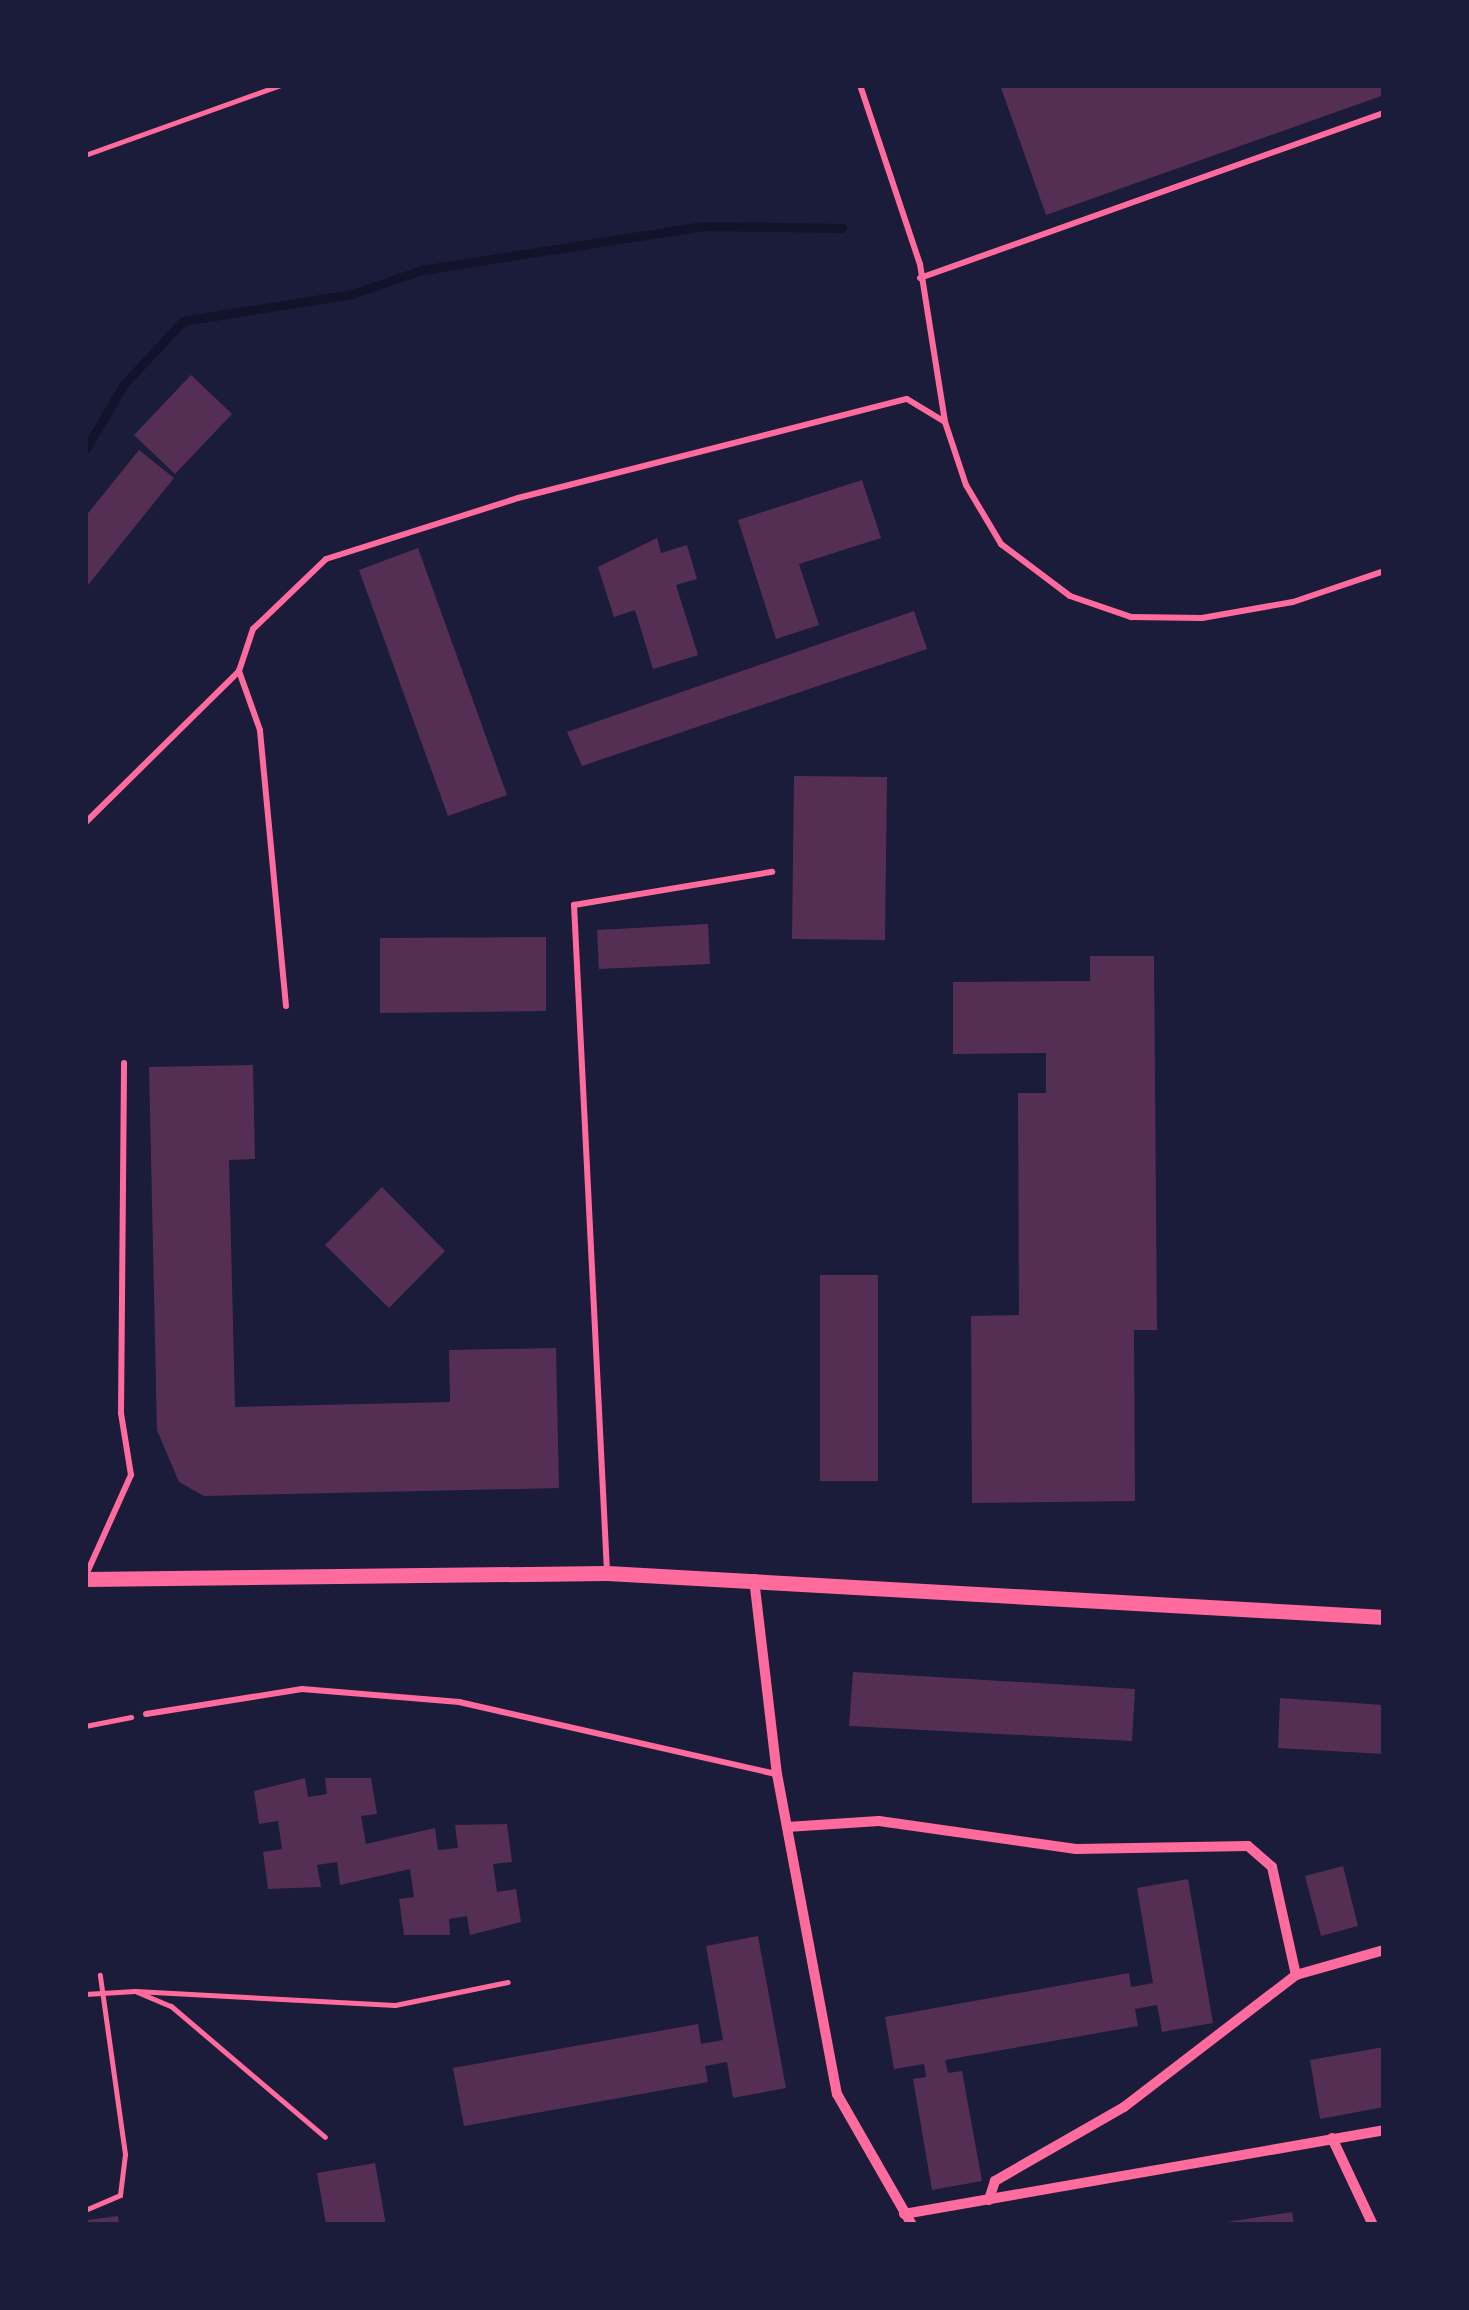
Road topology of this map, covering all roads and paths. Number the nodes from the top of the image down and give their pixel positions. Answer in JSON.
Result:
{"nodes":[{"id":1,"x":281,"y":85,"type":"edge"},
{"id":2,"x":860,"y":85,"type":"edge"},
{"id":3,"x":1384,"y":113,"type":"edge"},
{"id":4,"x":85,"y":155,"type":"edge"},
{"id":5,"x":920,"y":278,"type":"junction"},
{"id":6,"x":946,"y":422,"type":"junction"},
{"id":7,"x":1384,"y":571,"type":"edge"},
{"id":8,"x":239,"y":670,"type":"junction"},
{"id":9,"x":85,"y":824,"type":"edge"},
{"id":10,"x":772,"y":872,"type":"dead end"},
{"id":11,"x":286,"y":1006,"type":"dead end"},
{"id":12,"x":124,"y":1063,"type":"dead end"},
{"id":13,"x":607,"y":1573,"type":"junction"},
{"id":14,"x":85,"y":1578,"type":"edge"},
{"id":15,"x":754,"y":1579,"type":"junction"},
{"id":16,"x":1384,"y":1618,"type":"edge"},
{"id":17,"x":146,"y":1714,"type":"joint"},
{"id":18,"x":85,"y":1726,"type":"edge"},
{"id":19,"x":777,"y":1774,"type":"junction"},
{"id":20,"x":787,"y":1827,"type":"junction"},
{"id":21,"x":1384,"y":1950,"type":"edge"},
{"id":22,"x":100,"y":1975,"type":"dead end"},
{"id":23,"x":1296,"y":1975,"type":"junction"},
{"id":24,"x":508,"y":1982,"type":"dead end"},
{"id":25,"x":136,"y":1991,"type":"junction"},
{"id":26,"x":103,"y":1992,"type":"junction"},
{"id":27,"x":85,"y":1994,"type":"edge"},
{"id":28,"x":1384,"y":2130,"type":"edge"},
{"id":29,"x":326,"y":2137,"type":"dead end"},
{"id":30,"x":1332,"y":2138,"type":"junction"},
{"id":31,"x":989,"y":2200,"type":"junction"},
{"id":32,"x":85,"y":2210,"type":"edge"},
{"id":33,"x":904,"y":2214,"type":"junction"},
{"id":34,"x":912,"y":2225,"type":"edge"},
{"id":35,"x":1373,"y":2225,"type":"edge"}],
"edges":[{"from":1,"to":4,"type":"path"},
{"from":2,"to":5,"type":"lane"},
{"from":3,"to":5,"type":"lane"},
{"from":5,"to":6,"type":"lane"},
{"from":6,"to":7,"type":"lane"},
{"from":6,"to":8,"type":"lane"},
{"from":8,"to":9,"type":"lane"},
{"from":8,"to":11,"type":"lane"},
{"from":10,"to":13,"type":"lane"},
{"from":12,"to":14,"type":"lane"},
{"from":13,"to":14,"type":"street"},
{"from":13,"to":15,"type":"street"},
{"from":15,"to":16,"type":"street"},
{"from":15,"to":19,"type":"street"},
{"from":17,"to":18,"type":"path"},
{"from":17,"to":19,"type":"lane"},
{"from":19,"to":20,"type":"street"},
{"from":20,"to":23,"type":"street"},
{"from":20,"to":33,"type":"street"},
{"from":21,"to":23,"type":"street"},
{"from":22,"to":26,"type":"path"},
{"from":23,"to":31,"type":"street"},
{"from":24,"to":25,"type":"path"},
{"from":25,"to":26,"type":"path"},
{"from":25,"to":29,"type":"path"},
{"from":26,"to":27,"type":"path"},
{"from":26,"to":32,"type":"path"},
{"from":28,"to":30,"type":"street"},
{"from":30,"to":31,"type":"street"},
{"from":30,"to":35,"type":"street"},
{"from":31,"to":33,"type":"street"},
{"from":33,"to":34,"type":"street"}]}
